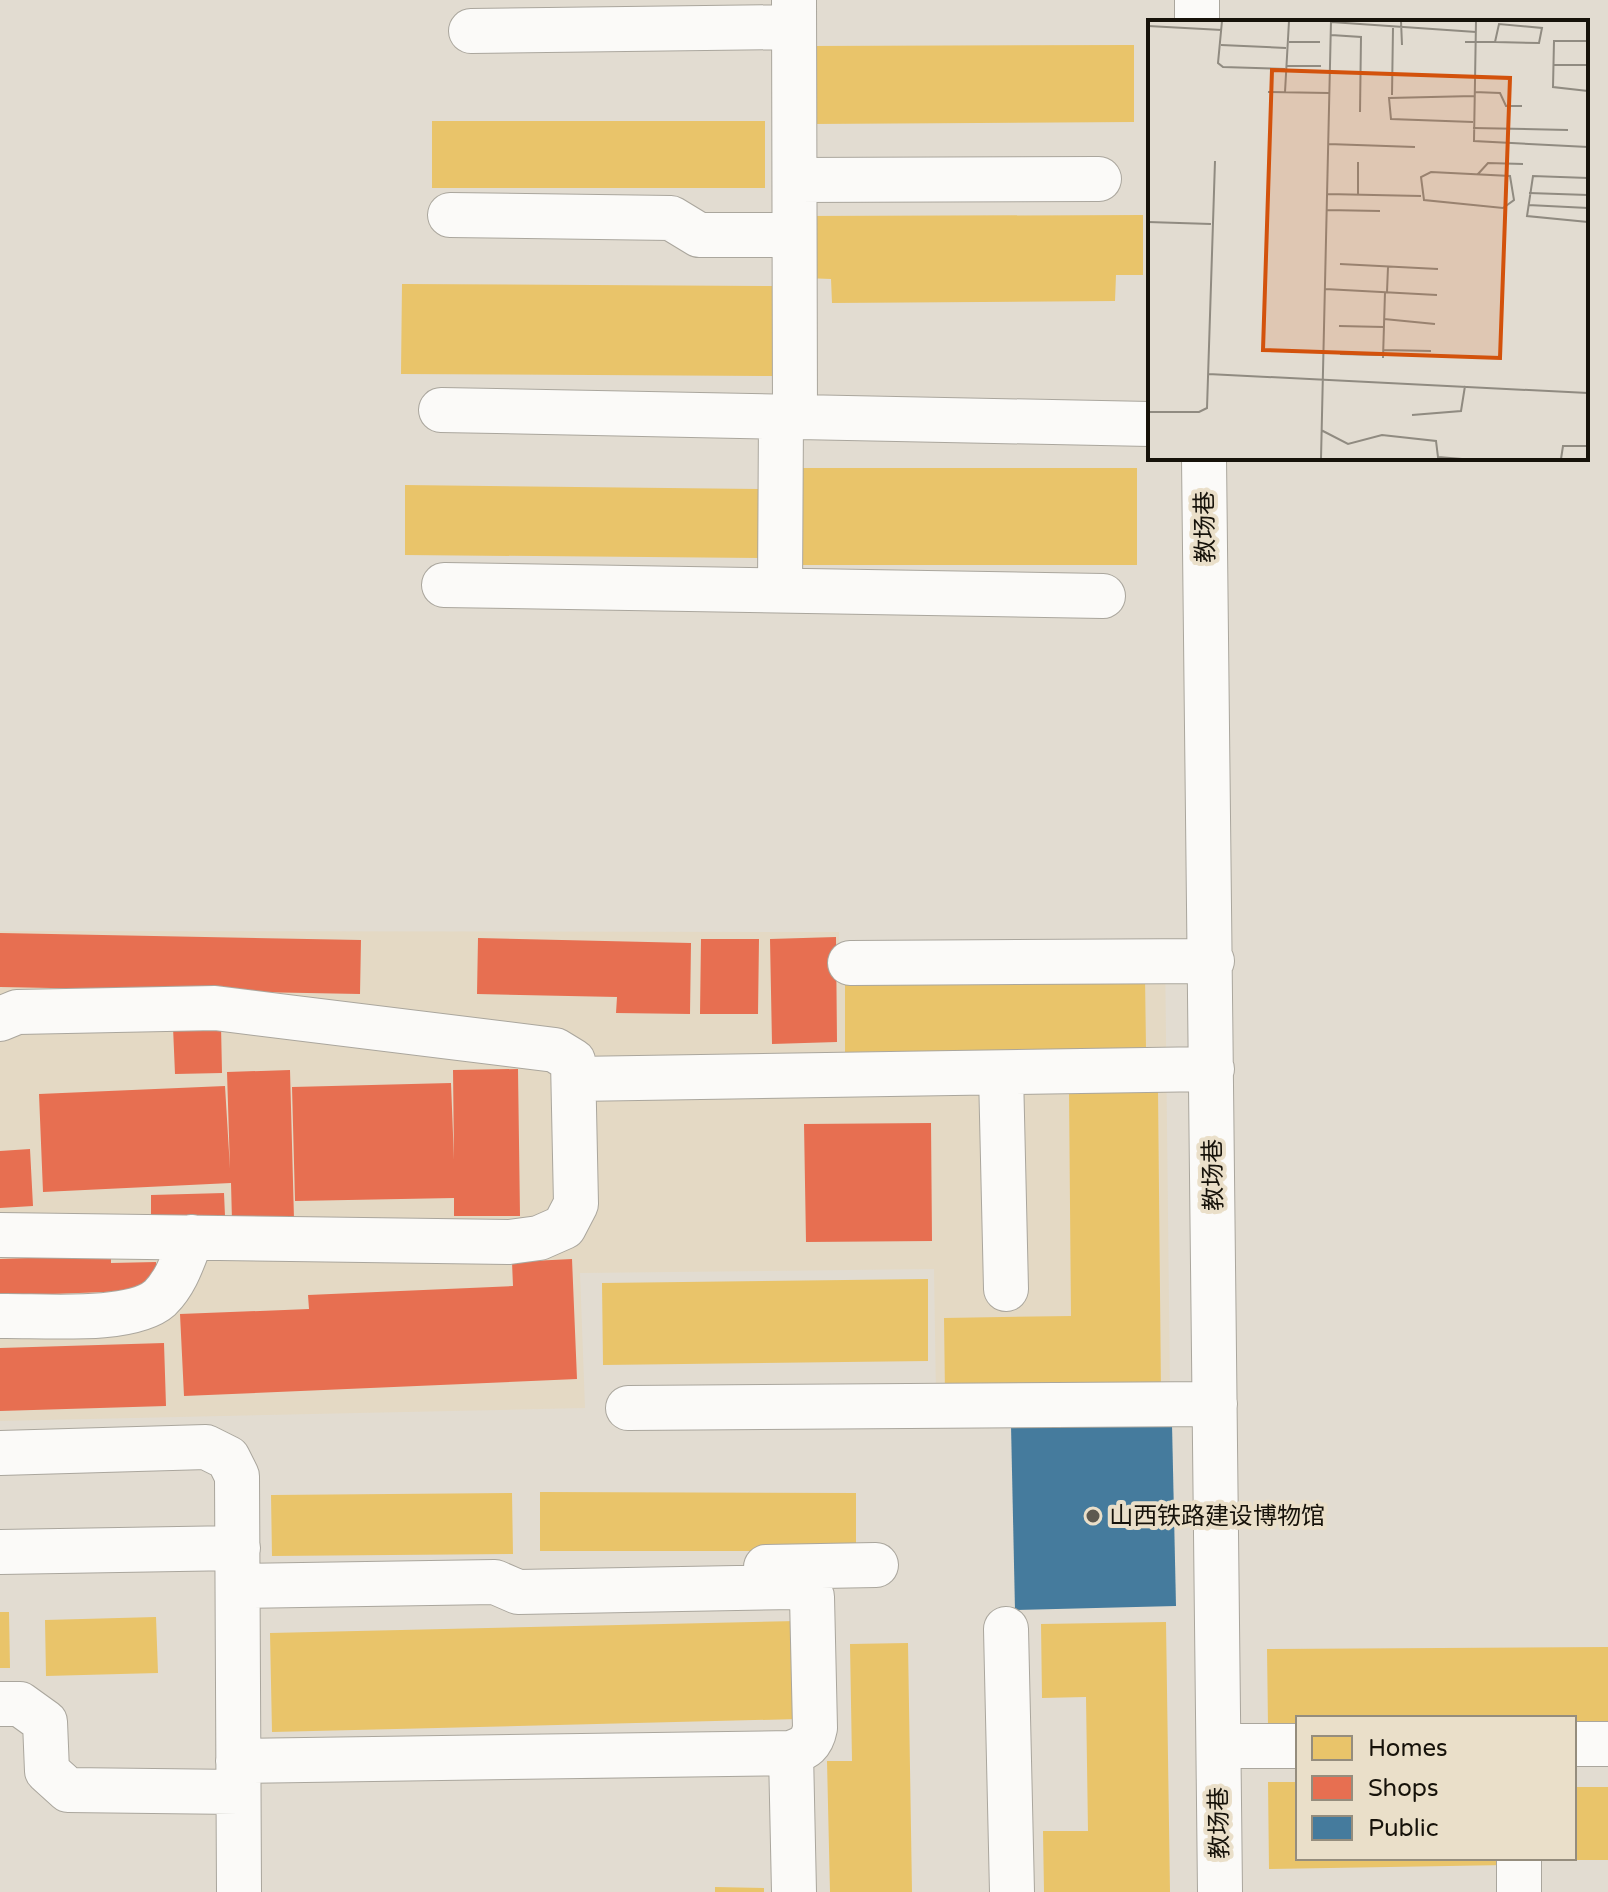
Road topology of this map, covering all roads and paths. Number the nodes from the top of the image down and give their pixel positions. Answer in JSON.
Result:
{"nodes":[{"id":1,"x":794,"y":14,"type":"edge"},
{"id":2,"x":471,"y":31,"type":"dead end"},
{"id":3,"x":1099,"y":179,"type":"dead end"},
{"id":4,"x":795,"y":180,"type":"junction"},
{"id":5,"x":450,"y":215,"type":"dead end"},
{"id":6,"x":794,"y":235,"type":"junction"},
{"id":7,"x":441,"y":410,"type":"dead end"},
{"id":8,"x":788,"y":416,"type":"junction"},
{"id":9,"x":1148,"y":424,"type":"edge"},
{"id":10,"x":1204,"y":460,"type":"edge"},
{"id":11,"x":444,"y":585,"type":"dead end"},
{"id":12,"x":780,"y":590,"type":"junction"},
{"id":13,"x":1103,"y":596,"type":"dead end"},
{"id":14,"x":1212,"y":961,"type":"junction"},
{"id":15,"x":850,"y":963,"type":"dead end"},
{"id":16,"x":0,"y":1019,"type":"edge"},
{"id":17,"x":1212,"y":1069,"type":"junction"},
{"id":18,"x":1001,"y":1073,"type":"junction"},
{"id":19,"x":575,"y":1079,"type":"junction"},
{"id":20,"x":0,"y":1235,"type":"edge"},
{"id":21,"x":192,"y":1237,"type":"junction"},
{"id":22,"x":1006,"y":1289,"type":"dead end"},
{"id":23,"x":0,"y":1316,"type":"edge"},
{"id":24,"x":1215,"y":1404,"type":"junction"},
{"id":25,"x":628,"y":1408,"type":"dead end"},
{"id":26,"x":0,"y":1453,"type":"edge"},
{"id":27,"x":0,"y":1552,"type":"edge"},
{"id":28,"x":876,"y":1565,"type":"dead end"},
{"id":29,"x":238,"y":1567,"type":"junction"},
{"id":30,"x":495,"y":1582,"type":"junction"},
{"id":31,"x":1006,"y":1629,"type":"dead end"},
{"id":32,"x":0,"y":1704,"type":"edge"},
{"id":33,"x":1576,"y":1744,"type":"edge"},
{"id":34,"x":1608,"y":1744,"type":"edge"},
{"id":35,"x":1219,"y":1746,"type":"junction"},
{"id":36,"x":1296,"y":1746,"type":"edge"},
{"id":37,"x":791,"y":1753,"type":"junction"},
{"id":38,"x":238,"y":1776,"type":"junction"},
{"id":39,"x":1519,"y":1860,"type":"edge"},
{"id":40,"x":239,"y":1892,"type":"edge"},
{"id":41,"x":794,"y":1892,"type":"edge"},
{"id":42,"x":1012,"y":1892,"type":"edge"},
{"id":43,"x":1220,"y":1892,"type":"edge"},
{"id":44,"x":1519,"y":1892,"type":"edge"}],
"edges":[{"from":1,"to":2,"type":"street"},
{"from":1,"to":4,"type":"street"},
{"from":3,"to":4,"type":"street"},
{"from":4,"to":6,"type":"street"},
{"from":5,"to":6,"type":"street"},
{"from":6,"to":8,"type":"street"},
{"from":7,"to":8,"type":"street"},
{"from":8,"to":9,"type":"street"},
{"from":8,"to":12,"type":"street"},
{"from":10,"to":14,"type":"street","name":"教场巷"},
{"from":11,"to":12,"type":"street"},
{"from":12,"to":13,"type":"street"},
{"from":14,"to":15,"type":"street"},
{"from":14,"to":17,"type":"street","name":"教场巷"},
{"from":16,"to":19,"type":"street"},
{"from":17,"to":18,"type":"street"},
{"from":17,"to":24,"type":"street","name":"教场巷"},
{"from":18,"to":19,"type":"street"},
{"from":18,"to":22,"type":"street"},
{"from":19,"to":21,"type":"street"},
{"from":20,"to":21,"type":"street"},
{"from":21,"to":23,"type":"street"},
{"from":24,"to":25,"type":"street"},
{"from":24,"to":35,"type":"street","name":"教场巷"},
{"from":26,"to":29,"type":"street"},
{"from":27,"to":29,"type":"street"},
{"from":28,"to":30,"type":"street"},
{"from":29,"to":30,"type":"street"},
{"from":29,"to":38,"type":"street"},
{"from":30,"to":37,"type":"street"},
{"from":31,"to":42,"type":"street"},
{"from":32,"to":38,"type":"street"},
{"from":33,"to":34,"type":"street"},
{"from":35,"to":36,"type":"street"},
{"from":35,"to":43,"type":"street","name":"教场巷"},
{"from":37,"to":38,"type":"street"},
{"from":37,"to":41,"type":"street"},
{"from":38,"to":40,"type":"street"},
{"from":39,"to":44,"type":"street"}]}
